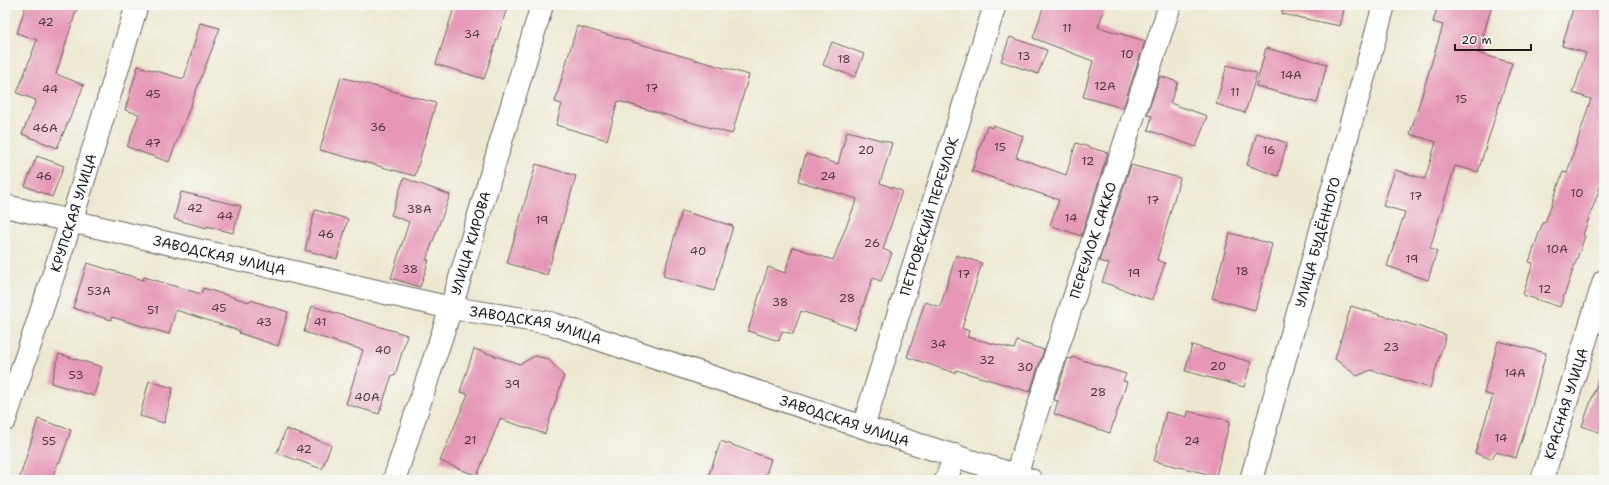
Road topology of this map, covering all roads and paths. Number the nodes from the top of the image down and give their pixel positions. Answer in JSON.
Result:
{"nodes":[{"id":1,"x":137,"y":5,"type":"edge"},
{"id":2,"x":542,"y":5,"type":"edge"},
{"id":3,"x":995,"y":5,"type":"edge"},
{"id":4,"x":1170,"y":5,"type":"edge"},
{"id":5,"x":1384,"y":5,"type":"edge"},
{"id":6,"x":5,"y":206,"type":"edge"},
{"id":7,"x":71,"y":222,"type":"junction"},
{"id":8,"x":1604,"y":281,"type":"edge"},
{"id":9,"x":451,"y":308,"type":"junction"},
{"id":10,"x":5,"y":420,"type":"edge"},
{"id":11,"x":864,"y":427,"type":"junction"},
{"id":12,"x":955,"y":455,"type":"junction"},
{"id":13,"x":1024,"y":478,"type":"edge"},
{"id":14,"x":394,"y":480,"type":"edge"},
{"id":15,"x":946,"y":480,"type":"edge"},
{"id":16,"x":1251,"y":480,"type":"edge"},
{"id":17,"x":1542,"y":480,"type":"edge"}],
"edges":[{"from":1,"to":7,"type":"street","name":"КРУПСКАЯ УЛИЦА"},
{"from":2,"to":9,"type":"street","name":"УЛИЦА КИРОВА"},
{"from":3,"to":11,"type":"street","name":"ПЕТРОВСКИЙ ПЕРЕУЛОК"},
{"from":4,"to":13,"type":"street","name":"ПЕРЕУЛОК САККО"},
{"from":5,"to":16,"type":"street","name":"УЛИЦА БУДЁННОГО"},
{"from":6,"to":7,"type":"street","name":"ЗАВОДСКАЯ УЛИЦА"},
{"from":7,"to":9,"type":"street","name":"ЗАВОДСКАЯ УЛИЦА"},
{"from":7,"to":10,"type":"street","name":"КРУПСКАЯ УЛИЦА"},
{"from":8,"to":17,"type":"street","name":"КРАСНАЯ УЛИЦА"},
{"from":9,"to":11,"type":"street","name":"ЗАВОДСКАЯ УЛИЦА"},
{"from":9,"to":14,"type":"street","name":"УЛИЦА КИРОВА"},
{"from":11,"to":12,"type":"street","name":"ЗАВОДСКАЯ УЛИЦА"},
{"from":12,"to":13,"type":"street","name":"ЗАВОДСКАЯ УЛИЦА"},
{"from":12,"to":15,"type":"street"}]}
